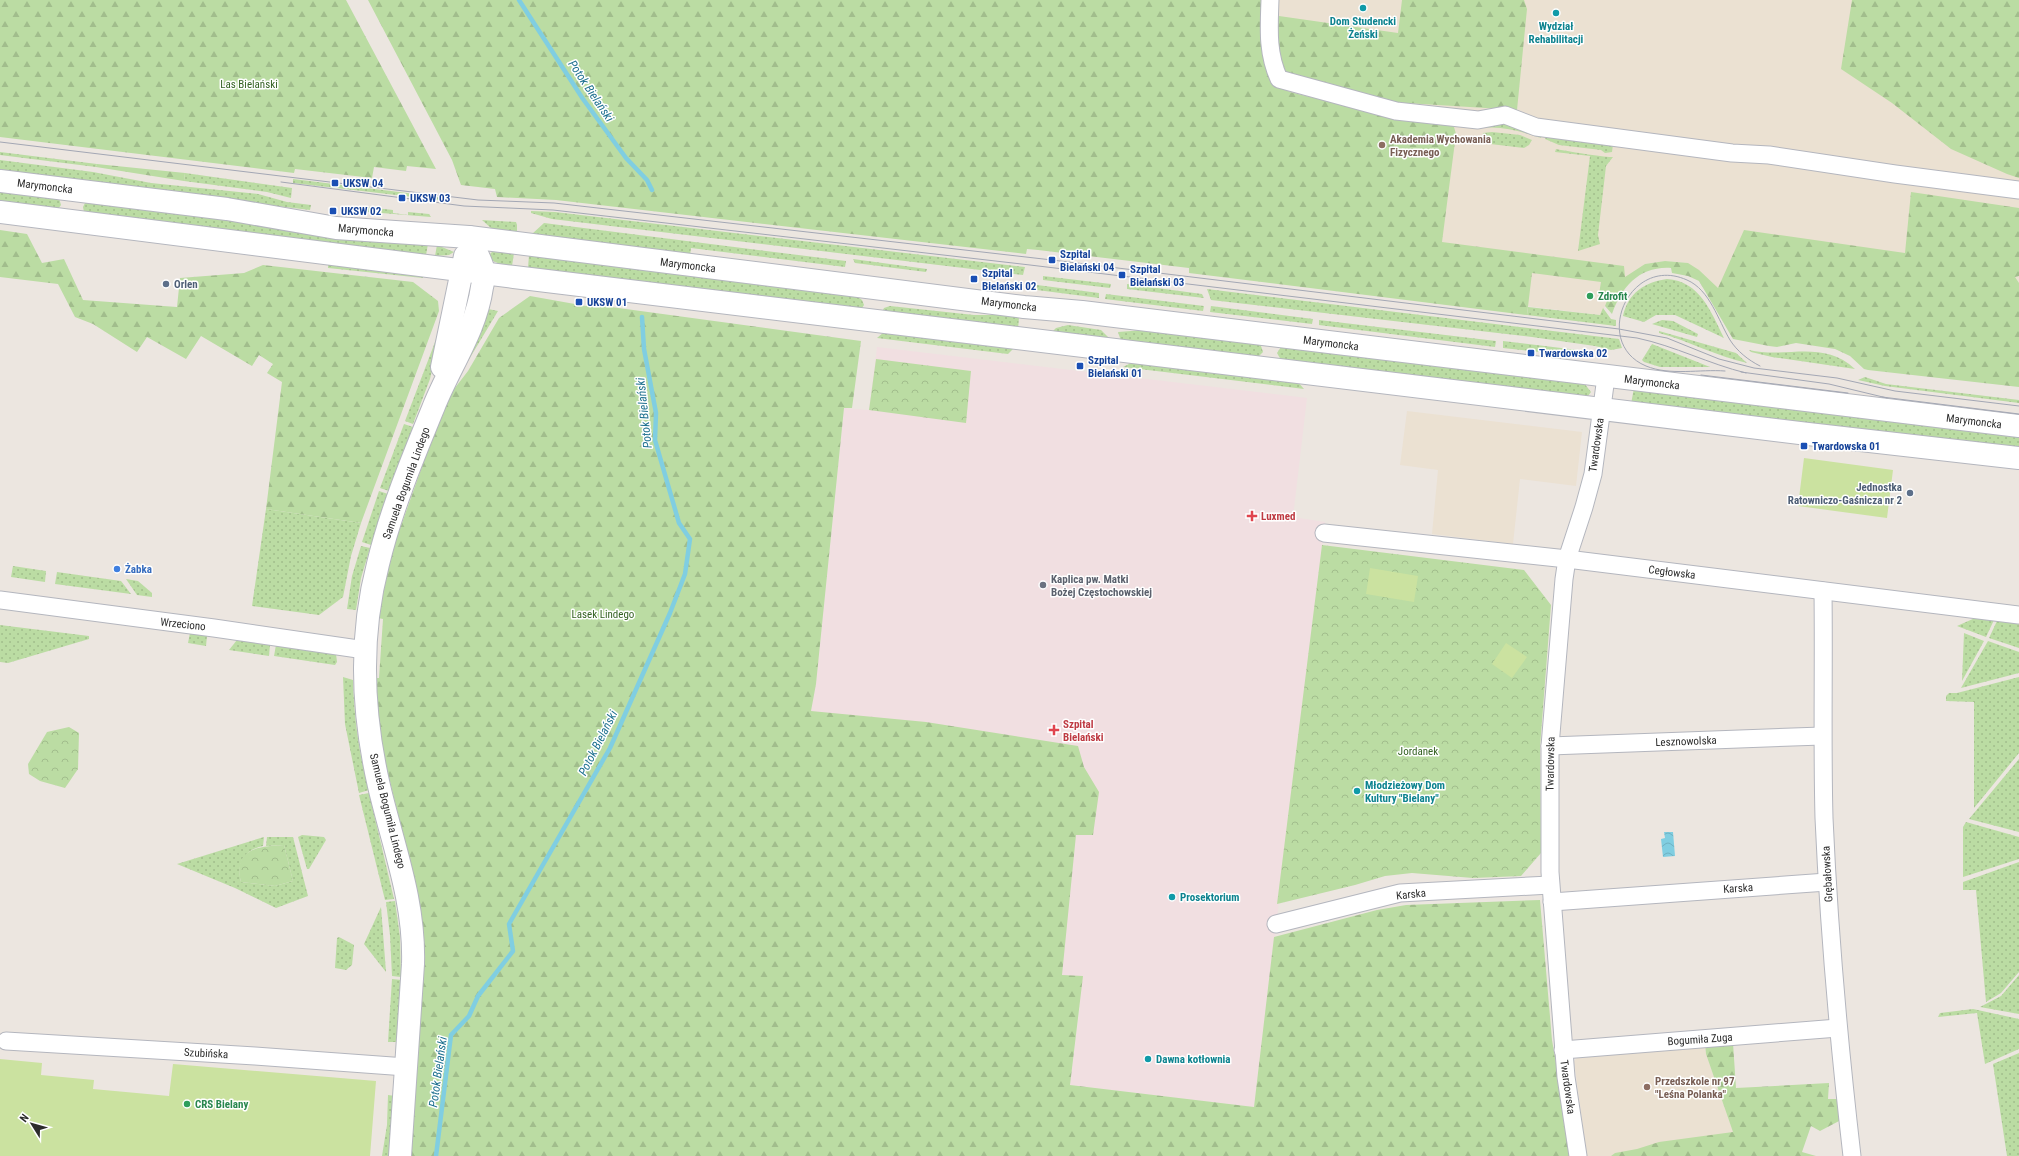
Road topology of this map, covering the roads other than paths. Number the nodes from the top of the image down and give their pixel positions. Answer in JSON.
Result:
{"nodes":[{"id":1,"x":1270,"y":0,"type":"edge"},
{"id":2,"x":0,"y":180,"type":"edge"},
{"id":3,"x":73,"y":190,"type":"junction"},
{"id":4,"x":2019,"y":190,"type":"edge"},
{"id":5,"x":0,"y":212,"type":"edge"},
{"id":6,"x":69,"y":221,"type":"junction"},
{"id":7,"x":469,"y":237,"type":"junction"},
{"id":8,"x":462,"y":270,"type":"junction"},
{"id":9,"x":485,"y":273,"type":"junction"},
{"id":10,"x":1091,"y":314,"type":"junction"},
{"id":11,"x":1271,"y":336,"type":"junction"},
{"id":12,"x":1039,"y":340,"type":"junction"},
{"id":13,"x":1118,"y":349,"type":"junction"},
{"id":14,"x":1269,"y":367,"type":"junction"},
{"id":15,"x":1606,"y":377,"type":"junction"},
{"id":16,"x":434,"y":404,"type":"junction"},
{"id":17,"x":1601,"y":409,"type":"junction"},
{"id":18,"x":2019,"y":426,"type":"edge"},
{"id":19,"x":2019,"y":458,"type":"edge"},
{"id":20,"x":1324,"y":533,"type":"dead end"},
{"id":21,"x":1567,"y":559,"type":"junction"},
{"id":22,"x":1823,"y":591,"type":"junction"},
{"id":23,"x":0,"y":600,"type":"edge"},
{"id":24,"x":2019,"y":615,"type":"edge"},
{"id":25,"x":365,"y":650,"type":"junction"},
{"id":26,"x":1822,"y":736,"type":"junction"},
{"id":27,"x":1550,"y":746,"type":"junction"},
{"id":28,"x":1827,"y":882,"type":"junction"},
{"id":29,"x":1550,"y":885,"type":"junction"},
{"id":30,"x":1552,"y":902,"type":"junction"},
{"id":31,"x":1276,"y":924,"type":"dead end"},
{"id":32,"x":1838,"y":1028,"type":"junction"},
{"id":33,"x":6,"y":1041,"type":"dead end"},
{"id":34,"x":1563,"y":1050,"type":"junction"},
{"id":35,"x":406,"y":1068,"type":"junction"},
{"id":36,"x":400,"y":1156,"type":"edge"},
{"id":37,"x":1578,"y":1156,"type":"edge"},
{"id":38,"x":1852,"y":1156,"type":"edge"}],
"edges":[{"from":1,"to":4,"type":"street"},
{"from":2,"to":3,"type":"main road","name":"Marymoncka"},
{"from":3,"to":6,"type":"main road"},
{"from":3,"to":7,"type":"main road","name":"Marymoncka"},
{"from":5,"to":6,"type":"main road"},
{"from":6,"to":8,"type":"main road"},
{"from":7,"to":8,"type":"main road","name":"Samuela Bogumiła Lindego"},
{"from":7,"to":9,"type":"main road"},
{"from":7,"to":10,"type":"main road","name":"Marymoncka"},
{"from":8,"to":9,"type":"main road"},
{"from":8,"to":16,"type":"main road","name":"Samuela Bogumiła Lindego"},
{"from":9,"to":12,"type":"main road"},
{"from":9,"to":16,"type":"main road","name":"Samuela Bogumiła Lindego"},
{"from":10,"to":11,"type":"main road","name":"Marymoncka"},
{"from":10,"to":12,"type":"main road"},
{"from":10,"to":13,"type":"main road"},
{"from":11,"to":14,"type":"main road"},
{"from":11,"to":15,"type":"main road","name":"Marymoncka"},
{"from":12,"to":13,"type":"main road"},
{"from":13,"to":14,"type":"main road"},
{"from":14,"to":17,"type":"main road"},
{"from":15,"to":17,"type":"street","name":"Twardowska"},
{"from":15,"to":18,"type":"main road","name":"Marymoncka"},
{"from":16,"to":25,"type":"main road","name":"Samuela Bogumiła Lindego"},
{"from":17,"to":19,"type":"main road"},
{"from":17,"to":21,"type":"street","name":"Twardowska"},
{"from":20,"to":21,"type":"street","name":"Cegłowska"},
{"from":21,"to":22,"type":"street","name":"Cegłowska"},
{"from":21,"to":27,"type":"street","name":"Twardowska"},
{"from":22,"to":24,"type":"street","name":"Cegłowska"},
{"from":22,"to":26,"type":"street","name":"Grębałowska"},
{"from":23,"to":25,"type":"street","name":"Wrzeciono"},
{"from":25,"to":35,"type":"main road","name":"Samuela Bogumiła Lindego"},
{"from":26,"to":27,"type":"street","name":"Lesznowolska"},
{"from":26,"to":28,"type":"street","name":"Grębałowska"},
{"from":27,"to":29,"type":"street","name":"Twardowska"},
{"from":28,"to":30,"type":"street","name":"Karska"},
{"from":28,"to":32,"type":"street","name":"Grębałowska"},
{"from":29,"to":30,"type":"street","name":"Twardowska"},
{"from":29,"to":31,"type":"street","name":"Karska"},
{"from":30,"to":34,"type":"street","name":"Twardowska"},
{"from":32,"to":34,"type":"street","name":"Bogumiła Zuga"},
{"from":32,"to":38,"type":"street","name":"Grębałowska"},
{"from":33,"to":35,"type":"street","name":"Szubińska"},
{"from":34,"to":37,"type":"street","name":"Twardowska"},
{"from":35,"to":36,"type":"main road","name":"Samuela Bogumiła Lindego"}]}
